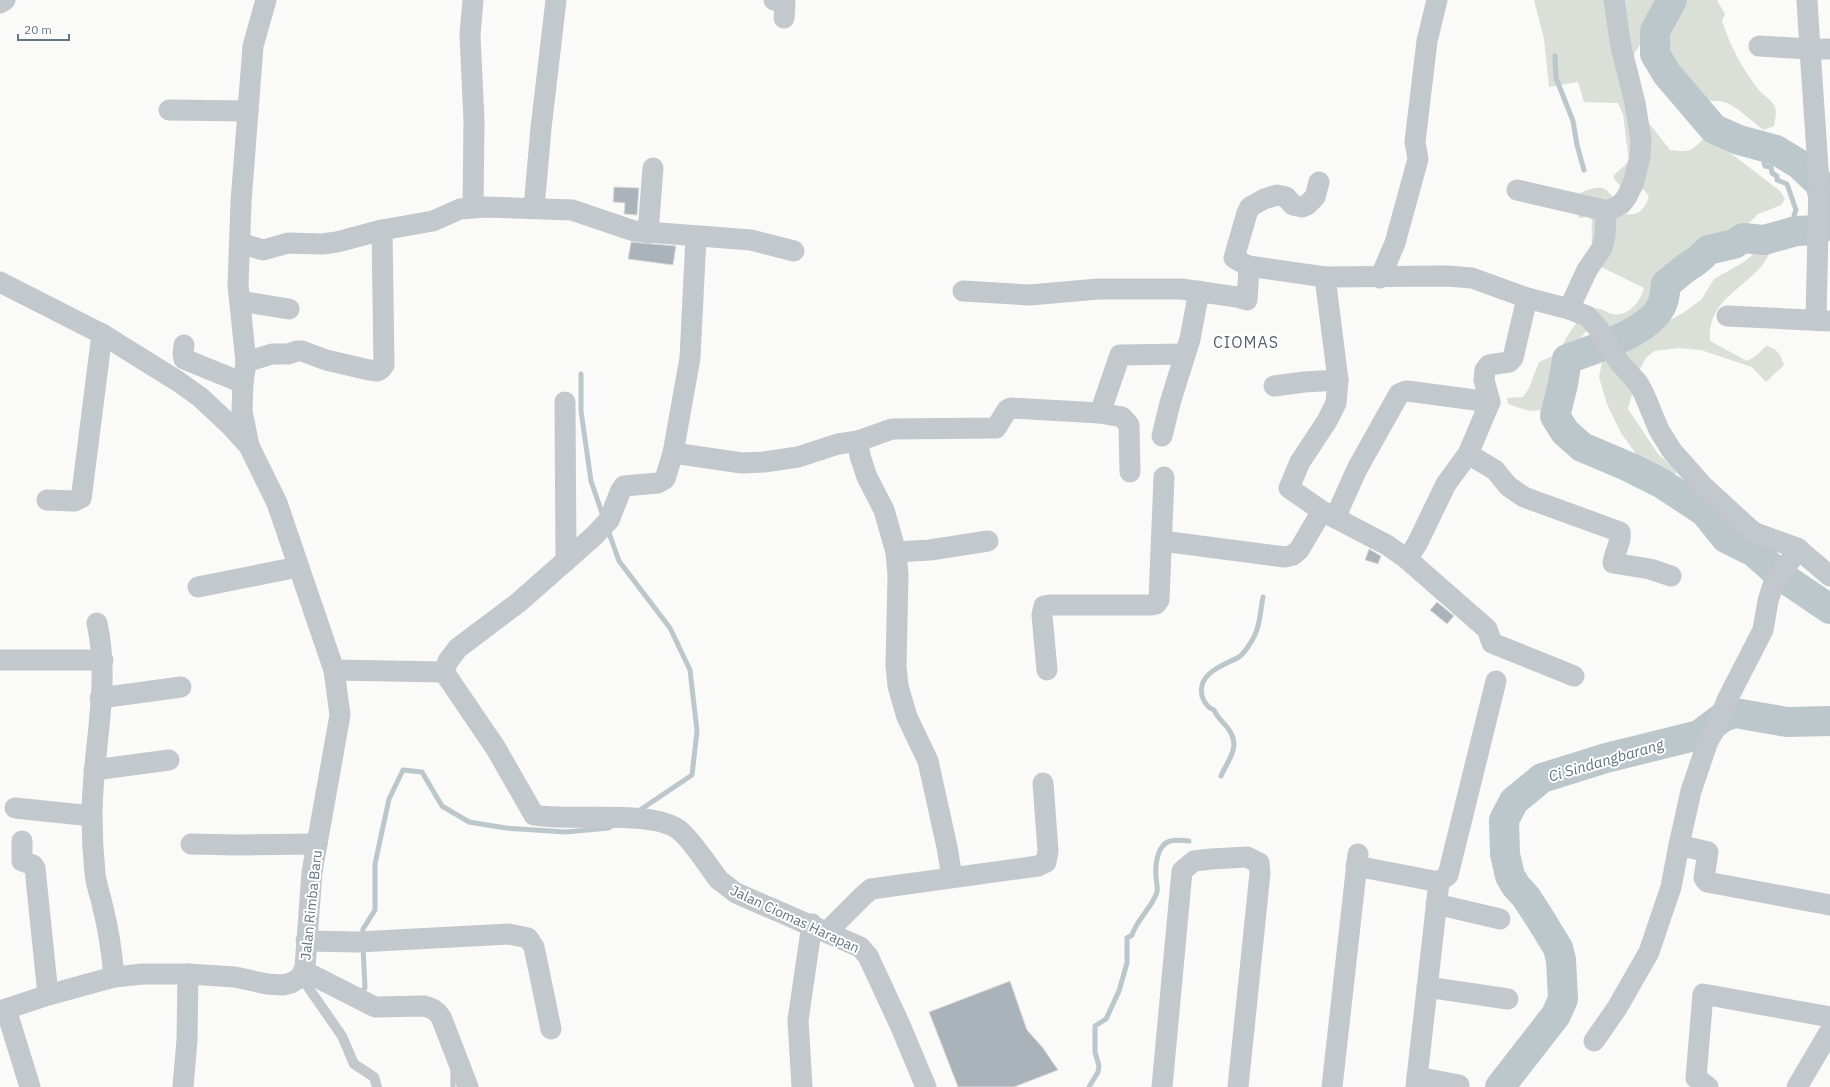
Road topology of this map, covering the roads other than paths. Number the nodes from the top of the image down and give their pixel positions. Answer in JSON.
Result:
{"nodes":[{"id":1,"x":5,"y":0,"type":"edge"},
{"id":2,"x":266,"y":0,"type":"edge"},
{"id":3,"x":473,"y":0,"type":"edge"},
{"id":4,"x":556,"y":0,"type":"edge"},
{"id":5,"x":774,"y":0,"type":"edge"},
{"id":6,"x":1437,"y":0,"type":"edge"},
{"id":7,"x":1614,"y":0,"type":"edge"},
{"id":8,"x":1807,"y":0,"type":"edge"},
{"id":9,"x":0,"y":3,"type":"edge"},
{"id":10,"x":784,"y":18,"type":"dead end"},
{"id":11,"x":1759,"y":46,"type":"dead end"},
{"id":12,"x":1820,"y":49,"type":"edge"},
{"id":13,"x":169,"y":110,"type":"dead end"},
{"id":14,"x":248,"y":111,"type":"junction"},
{"id":15,"x":653,"y":168,"type":"dead end"},
{"id":16,"x":1319,"y":182,"type":"dead end"},
{"id":17,"x":1825,"y":184,"type":"edge"},
{"id":18,"x":1517,"y":190,"type":"dead end"},
{"id":19,"x":473,"y":207,"type":"junction"},
{"id":20,"x":534,"y":208,"type":"junction"},
{"id":21,"x":1608,"y":211,"type":"junction"},
{"id":22,"x":382,"y":230,"type":"junction"},
{"id":23,"x":648,"y":233,"type":"junction"},
{"id":24,"x":696,"y":237,"type":"junction"},
{"id":25,"x":240,"y":243,"type":"junction"},
{"id":26,"x":794,"y":251,"type":"dead end"},
{"id":27,"x":1248,"y":266,"type":"junction"},
{"id":28,"x":1325,"y":277,"type":"junction"},
{"id":29,"x":1380,"y":278,"type":"junction"},
{"id":30,"x":0,"y":282,"type":"edge"},
{"id":31,"x":1199,"y":290,"type":"junction"},
{"id":32,"x":963,"y":291,"type":"dead end"},
{"id":33,"x":1527,"y":298,"type":"junction"},
{"id":34,"x":240,"y":301,"type":"junction"},
{"id":35,"x":289,"y":308,"type":"dead end"},
{"id":36,"x":1569,"y":309,"type":"junction"},
{"id":37,"x":1727,"y":316,"type":"dead end"},
{"id":38,"x":1823,"y":321,"type":"edge"},
{"id":39,"x":102,"y":334,"type":"junction"},
{"id":40,"x":184,"y":345,"type":"dead end"},
{"id":41,"x":1185,"y":354,"type":"junction"},
{"id":42,"x":246,"y":362,"type":"junction"},
{"id":43,"x":1338,"y":380,"type":"junction"},
{"id":44,"x":243,"y":383,"type":"junction"},
{"id":45,"x":1274,"y":386,"type":"dead end"},
{"id":46,"x":565,"y":402,"type":"dead end"},
{"id":47,"x":1490,"y":402,"type":"junction"},
{"id":48,"x":1100,"y":413,"type":"junction"},
{"id":49,"x":1162,"y":436,"type":"dead end"},
{"id":50,"x":858,"y":441,"type":"junction"},
{"id":51,"x":249,"y":446,"type":"junction"},
{"id":52,"x":673,"y":453,"type":"junction"},
{"id":53,"x":1468,"y":454,"type":"junction"},
{"id":54,"x":1130,"y":472,"type":"dead end"},
{"id":55,"x":1164,"y":477,"type":"dead end"},
{"id":56,"x":47,"y":500,"type":"dead end"},
{"id":57,"x":1329,"y":514,"type":"junction"},
{"id":58,"x":988,"y":541,"type":"dead end"},
{"id":59,"x":1162,"y":542,"type":"junction"},
{"id":60,"x":1799,"y":549,"type":"junction"},
{"id":61,"x":896,"y":552,"type":"junction"},
{"id":62,"x":1407,"y":559,"type":"junction"},
{"id":63,"x":566,"y":561,"type":"junction"},
{"id":64,"x":298,"y":567,"type":"junction"},
{"id":65,"x":1671,"y":576,"type":"dead end"},
{"id":66,"x":1830,"y":576,"type":"edge"},
{"id":67,"x":198,"y":587,"type":"dead end"},
{"id":68,"x":96,"y":623,"type":"dead end"},
{"id":69,"x":0,"y":660,"type":"edge"},
{"id":70,"x":103,"y":660,"type":"junction"},
{"id":71,"x":334,"y":670,"type":"junction"},
{"id":72,"x":1047,"y":670,"type":"dead end"},
{"id":73,"x":444,"y":672,"type":"junction"},
{"id":74,"x":1574,"y":676,"type":"dead end"},
{"id":75,"x":1496,"y":681,"type":"dead end"},
{"id":76,"x":180,"y":687,"type":"dead end"},
{"id":77,"x":100,"y":698,"type":"junction"},
{"id":78,"x":169,"y":760,"type":"dead end"},
{"id":79,"x":94,"y":770,"type":"junction"},
{"id":80,"x":1043,"y":782,"type":"dead end"},
{"id":81,"x":15,"y":808,"type":"dead end"},
{"id":82,"x":92,"y":816,"type":"junction"},
{"id":83,"x":22,"y":841,"type":"dead end"},
{"id":84,"x":191,"y":844,"type":"dead end"},
{"id":85,"x":316,"y":844,"type":"junction"},
{"id":86,"x":1679,"y":845,"type":"junction"},
{"id":87,"x":952,"y":877,"type":"junction"},
{"id":88,"x":1439,"y":882,"type":"junction"},
{"id":89,"x":1436,"y":904,"type":"junction"},
{"id":90,"x":1830,"y":905,"type":"edge"},
{"id":91,"x":1500,"y":919,"type":"dead end"},
{"id":92,"x":820,"y":928,"type":"junction"},
{"id":93,"x":306,"y":941,"type":"junction"},
{"id":94,"x":188,"y":974,"type":"junction"},
{"id":95,"x":301,"y":976,"type":"junction"},
{"id":96,"x":114,"y":977,"type":"junction"},
{"id":97,"x":1427,"y":987,"type":"junction"},
{"id":98,"x":48,"y":995,"type":"junction"},
{"id":99,"x":1508,"y":999,"type":"dead end"},
{"id":100,"x":3,"y":1010,"type":"edge"},
{"id":101,"x":1830,"y":1017,"type":"edge"},
{"id":102,"x":551,"y":1029,"type":"dead end"},
{"id":103,"x":1594,"y":1041,"type":"dead end"},
{"id":104,"x":1827,"y":1045,"type":"edge"},
{"id":105,"x":1416,"y":1082,"type":"edge"},
{"id":106,"x":1459,"y":1085,"type":"dead end"},
{"id":107,"x":30,"y":1087,"type":"edge"},
{"id":108,"x":183,"y":1087,"type":"edge"},
{"id":109,"x":377,"y":1087,"type":"edge"},
{"id":110,"x":468,"y":1087,"type":"edge"},
{"id":111,"x":802,"y":1087,"type":"edge"},
{"id":112,"x":926,"y":1087,"type":"edge"},
{"id":113,"x":1162,"y":1087,"type":"edge"},
{"id":114,"x":1238,"y":1087,"type":"edge"},
{"id":115,"x":1332,"y":1087,"type":"edge"},
{"id":116,"x":1708,"y":1087,"type":"edge"},
{"id":117,"x":1797,"y":1087,"type":"edge"}],
"edges":[{"from":1,"to":9,"type":"street"},
{"from":2,"to":14,"type":"street"},
{"from":3,"to":19,"type":"street"},
{"from":4,"to":20,"type":"street"},
{"from":5,"to":10,"type":"street"},
{"from":6,"to":29,"type":"street"},
{"from":7,"to":21,"type":"street"},
{"from":8,"to":12,"type":"street"},
{"from":11,"to":12,"type":"street"},
{"from":12,"to":17,"type":"street"},
{"from":13,"to":14,"type":"street"},
{"from":14,"to":25,"type":"street"},
{"from":15,"to":23,"type":"street"},
{"from":16,"to":27,"type":"street"},
{"from":17,"to":38,"type":"street"},
{"from":18,"to":21,"type":"street"},
{"from":19,"to":20,"type":"street"},
{"from":19,"to":22,"type":"street"},
{"from":20,"to":23,"type":"street"},
{"from":21,"to":36,"type":"street"},
{"from":22,"to":25,"type":"street"},
{"from":22,"to":42,"type":"street"},
{"from":23,"to":24,"type":"street"},
{"from":24,"to":26,"type":"street"},
{"from":24,"to":52,"type":"street"},
{"from":25,"to":34,"type":"street"},
{"from":27,"to":28,"type":"street"},
{"from":27,"to":31,"type":"street"},
{"from":28,"to":29,"type":"street"},
{"from":28,"to":43,"type":"street"},
{"from":29,"to":33,"type":"street"},
{"from":30,"to":39,"type":"street"},
{"from":31,"to":32,"type":"street"},
{"from":31,"to":41,"type":"street"},
{"from":33,"to":36,"type":"street"},
{"from":33,"to":47,"type":"street"},
{"from":34,"to":35,"type":"street"},
{"from":34,"to":42,"type":"street"},
{"from":36,"to":60,"type":"street"},
{"from":37,"to":38,"type":"street"},
{"from":39,"to":51,"type":"street"},
{"from":39,"to":56,"type":"street"},
{"from":40,"to":44,"type":"street"},
{"from":41,"to":48,"type":"street"},
{"from":41,"to":49,"type":"street"},
{"from":42,"to":44,"type":"street"},
{"from":43,"to":45,"type":"street"},
{"from":43,"to":57,"type":"street"},
{"from":44,"to":51,"type":"street"},
{"from":46,"to":63,"type":"street"},
{"from":47,"to":53,"type":"street"},
{"from":47,"to":57,"type":"street"},
{"from":48,"to":50,"type":"street"},
{"from":48,"to":54,"type":"street"},
{"from":50,"to":52,"type":"street"},
{"from":50,"to":61,"type":"street"},
{"from":51,"to":64,"type":"street","name":"Jalan Rimba Baru"},
{"from":52,"to":63,"type":"street"},
{"from":53,"to":62,"type":"street"},
{"from":53,"to":65,"type":"street"},
{"from":55,"to":59,"type":"street"},
{"from":57,"to":59,"type":"street"},
{"from":57,"to":62,"type":"street"},
{"from":58,"to":61,"type":"street"},
{"from":59,"to":72,"type":"street"},
{"from":60,"to":66,"type":"street"},
{"from":60,"to":86,"type":"street"},
{"from":61,"to":87,"type":"street"},
{"from":62,"to":74,"type":"street"},
{"from":63,"to":73,"type":"street"},
{"from":64,"to":67,"type":"street"},
{"from":64,"to":71,"type":"street","name":"Jalan Rimba Baru"},
{"from":68,"to":70,"type":"street"},
{"from":69,"to":70,"type":"street"},
{"from":70,"to":77,"type":"street"},
{"from":71,"to":73,"type":"street"},
{"from":71,"to":85,"type":"street","name":"Jalan Rimba Baru"},
{"from":73,"to":92,"type":"street","name":"Jalan Ciomas Harapan"},
{"from":75,"to":88,"type":"street"},
{"from":76,"to":77,"type":"street"},
{"from":77,"to":79,"type":"street"},
{"from":78,"to":79,"type":"street"},
{"from":79,"to":82,"type":"street"},
{"from":80,"to":87,"type":"street"},
{"from":81,"to":82,"type":"street"},
{"from":82,"to":96,"type":"street"},
{"from":83,"to":98,"type":"street"},
{"from":84,"to":85,"type":"street"},
{"from":85,"to":93,"type":"street","name":"Jalan Rimba Baru"},
{"from":86,"to":90,"type":"street"},
{"from":86,"to":103,"type":"street"},
{"from":87,"to":92,"type":"street"},
{"from":88,"to":89,"type":"street"},
{"from":88,"to":115,"type":"street"},
{"from":89,"to":91,"type":"street"},
{"from":89,"to":97,"type":"street"},
{"from":92,"to":111,"type":"street"},
{"from":92,"to":112,"type":"street","name":"Jalan Ciomas Harapan"},
{"from":93,"to":95,"type":"street","name":"Jalan Rimba Baru"},
{"from":93,"to":102,"type":"street"},
{"from":94,"to":95,"type":"street","name":"Jalan Rimba Baru"},
{"from":94,"to":96,"type":"street","name":"Jalan Rimba Baru"},
{"from":94,"to":108,"type":"street"},
{"from":95,"to":109,"type":"lane"},
{"from":95,"to":110,"type":"street"},
{"from":96,"to":98,"type":"street","name":"Jalan Rimba Baru"},
{"from":97,"to":99,"type":"street"},
{"from":97,"to":105,"type":"street"},
{"from":98,"to":100,"type":"street","name":"Jalan Rimba Baru"},
{"from":100,"to":107,"type":"street"},
{"from":101,"to":116,"type":"street"},
{"from":104,"to":117,"type":"street"},
{"from":105,"to":106,"type":"street"},
{"from":113,"to":114,"type":"street"}]}
